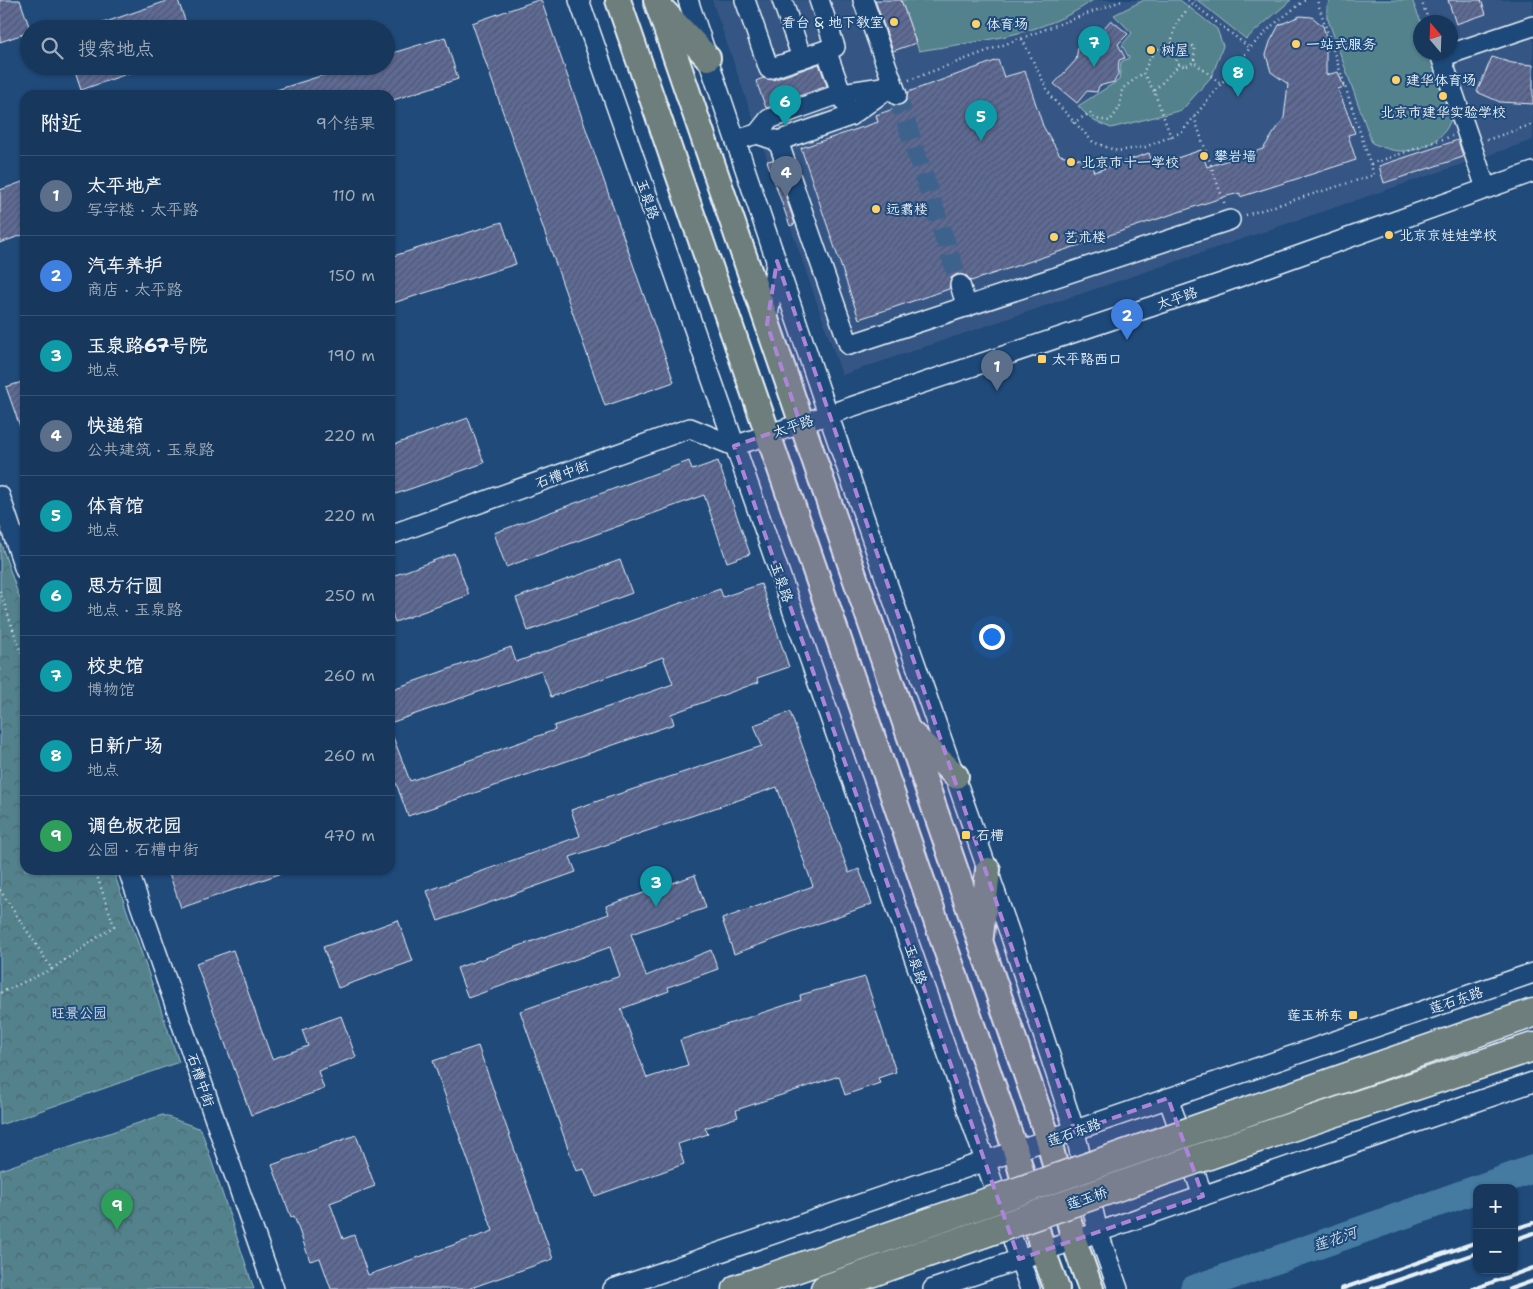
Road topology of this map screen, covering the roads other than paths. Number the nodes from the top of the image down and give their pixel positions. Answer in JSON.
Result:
{"nodes":[{"id":1,"x":579,"y":0,"type":"edge"},
{"id":2,"x":618,"y":0,"type":"edge"},
{"id":3,"x":688,"y":0,"type":"edge"},
{"id":4,"x":745,"y":0,"type":"edge"},
{"id":5,"x":782,"y":0,"type":"edge"},
{"id":6,"x":819,"y":0,"type":"edge"},
{"id":7,"x":863,"y":0,"type":"edge"},
{"id":8,"x":657,"y":2,"type":"edge"},
{"id":9,"x":1533,"y":26,"type":"edge"},
{"id":10,"x":826,"y":50,"type":"junction"},
{"id":11,"x":708,"y":58,"type":"junction"},
{"id":12,"x":802,"y":58,"type":"junction"},
{"id":13,"x":895,"y":90,"type":"junction"},
{"id":14,"x":842,"y":93,"type":"junction"},
{"id":15,"x":850,"y":116,"type":"junction"},
{"id":16,"x":757,"y":134,"type":"junction"},
{"id":17,"x":736,"y":140,"type":"junction"},
{"id":18,"x":778,"y":140,"type":"junction"},
{"id":19,"x":1533,"y":172,"type":"edge"},
{"id":20,"x":1486,"y":188,"type":"junction"},
{"id":21,"x":1230,"y":220,"type":"road end"},
{"id":22,"x":777,"y":261,"type":"junction"},
{"id":23,"x":960,"y":285,"type":"tunnel mouth"},
{"id":24,"x":967,"y":306,"type":"junction"},
{"id":25,"x":767,"y":324,"type":"junction"},
{"id":26,"x":828,"y":414,"type":"junction"},
{"id":27,"x":800,"y":423,"type":"junction"},
{"id":28,"x":768,"y":434,"type":"junction"},
{"id":29,"x":734,"y":446,"type":"junction"},
{"id":30,"x":0,"y":496,"type":"edge"},
{"id":31,"x":395,"y":534,"type":"edge"},
{"id":32,"x":20,"y":555,"type":"edge"},
{"id":33,"x":906,"y":728,"type":"junction"},
{"id":34,"x":956,"y":776,"type":"junction"},
{"id":35,"x":988,"y":870,"type":"junction"},
{"id":36,"x":130,"y":875,"type":"edge"},
{"id":37,"x":980,"y":943,"type":"junction"},
{"id":38,"x":1533,"y":973,"type":"edge"},
{"id":39,"x":1533,"y":1013,"type":"edge"},
{"id":40,"x":1533,"y":1047,"type":"edge"},
{"id":41,"x":1533,"y":1082,"type":"edge"},
{"id":42,"x":1168,"y":1098,"type":"junction"},
{"id":43,"x":1075,"y":1132,"type":"junction"},
{"id":44,"x":1048,"y":1141,"type":"junction"},
{"id":45,"x":1016,"y":1152,"type":"junction"},
{"id":46,"x":986,"y":1163,"type":"junction"},
{"id":47,"x":1203,"y":1196,"type":"junction"},
{"id":48,"x":1098,"y":1232,"type":"junction"},
{"id":49,"x":1074,"y":1240,"type":"junction"},
{"id":50,"x":1043,"y":1251,"type":"junction"},
{"id":51,"x":1019,"y":1259,"type":"junction"},
{"id":52,"x":1116,"y":1281,"type":"edge"},
{"id":53,"x":1090,"y":1285,"type":"edge"},
{"id":54,"x":274,"y":1289,"type":"edge"},
{"id":55,"x":613,"y":1289,"type":"edge"},
{"id":56,"x":737,"y":1289,"type":"edge"},
{"id":57,"x":825,"y":1289,"type":"edge"},
{"id":58,"x":933,"y":1289,"type":"edge"},
{"id":59,"x":1030,"y":1289,"type":"edge"},
{"id":60,"x":1057,"y":1289,"type":"edge"}],
"edges":[{"from":1,"to":29,"type":"street","name":"玉泉路"},
{"from":2,"to":28,"type":"main road"},
{"from":3,"to":11,"type":"street"},
{"from":4,"to":12,"type":"street"},
{"from":5,"to":12,"type":"street"},
{"from":6,"to":10,"type":"street"},
{"from":7,"to":13,"type":"street"},
{"from":8,"to":11,"type":"main road"},
{"from":8,"to":25,"type":"main road"},
{"from":9,"to":20,"type":"street"},
{"from":10,"to":12,"type":"street"},
{"from":10,"to":14,"type":"street"},
{"from":11,"to":17,"type":"street"},
{"from":13,"to":14,"type":"street"},
{"from":13,"to":15,"type":"street"},
{"from":14,"to":15,"type":"street"},
{"from":14,"to":16,"type":"street"},
{"from":15,"to":18,"type":"street"},
{"from":16,"to":17,"type":"street"},
{"from":16,"to":18,"type":"street"},
{"from":17,"to":22,"type":"street"},
{"from":18,"to":24,"type":"street"},
{"from":19,"to":20,"type":"street","name":"太平路"},
{"from":20,"to":26,"type":"street","name":"太平路"},
{"from":21,"to":24,"type":"street"},
{"from":22,"to":25,"type":"street"},
{"from":22,"to":26,"type":"street"},
{"from":23,"to":24,"type":"street"},
{"from":25,"to":27,"type":"main road"},
{"from":26,"to":27,"type":"street","name":"太平路"},
{"from":26,"to":34,"type":"street"},
{"from":27,"to":28,"type":"street","name":"太平路"},
{"from":27,"to":33,"type":"main road"},
{"from":28,"to":29,"type":"street","name":"太平路"},
{"from":28,"to":45,"type":"main road"},
{"from":29,"to":31,"type":"street","name":"石槽中街"},
{"from":29,"to":46,"type":"street","name":"玉泉路"},
{"from":30,"to":32,"type":"street"},
{"from":33,"to":34,"type":"main road"},
{"from":33,"to":37,"type":"main road"},
{"from":34,"to":35,"type":"street"},
{"from":35,"to":37,"type":"main road"},
{"from":35,"to":43,"type":"street"},
{"from":36,"to":54,"type":"street","name":"石槽中街"},
{"from":37,"to":44,"type":"main road"},
{"from":38,"to":42,"type":"street","name":"莲石东路"},
{"from":39,"to":56,"type":"highway","bridge":true},
{"from":40,"to":57,"type":"highway","name":"莲玉桥","bridge":true},
{"from":41,"to":47,"type":"street"},
{"from":42,"to":43,"type":"street","name":"莲石东路"},
{"from":42,"to":47,"type":"street"},
{"from":43,"to":44,"type":"street","name":"莲石东路"},
{"from":43,"to":48,"type":"street"},
{"from":44,"to":45,"type":"street","name":"莲石东路"},
{"from":44,"to":49,"type":"main road"},
{"from":45,"to":46,"type":"street","name":"莲石东路"},
{"from":45,"to":50,"type":"main road"},
{"from":46,"to":51,"type":"street","name":"玉泉路"},
{"from":46,"to":55,"type":"street","name":"莲石东路"},
{"from":47,"to":48,"type":"street"},
{"from":48,"to":49,"type":"street"},
{"from":48,"to":52,"type":"street"},
{"from":49,"to":50,"type":"street"},
{"from":49,"to":53,"type":"main road"},
{"from":50,"to":51,"type":"street"},
{"from":50,"to":60,"type":"main road"},
{"from":51,"to":58,"type":"street"},
{"from":51,"to":59,"type":"street","name":"玉泉路"}]}
